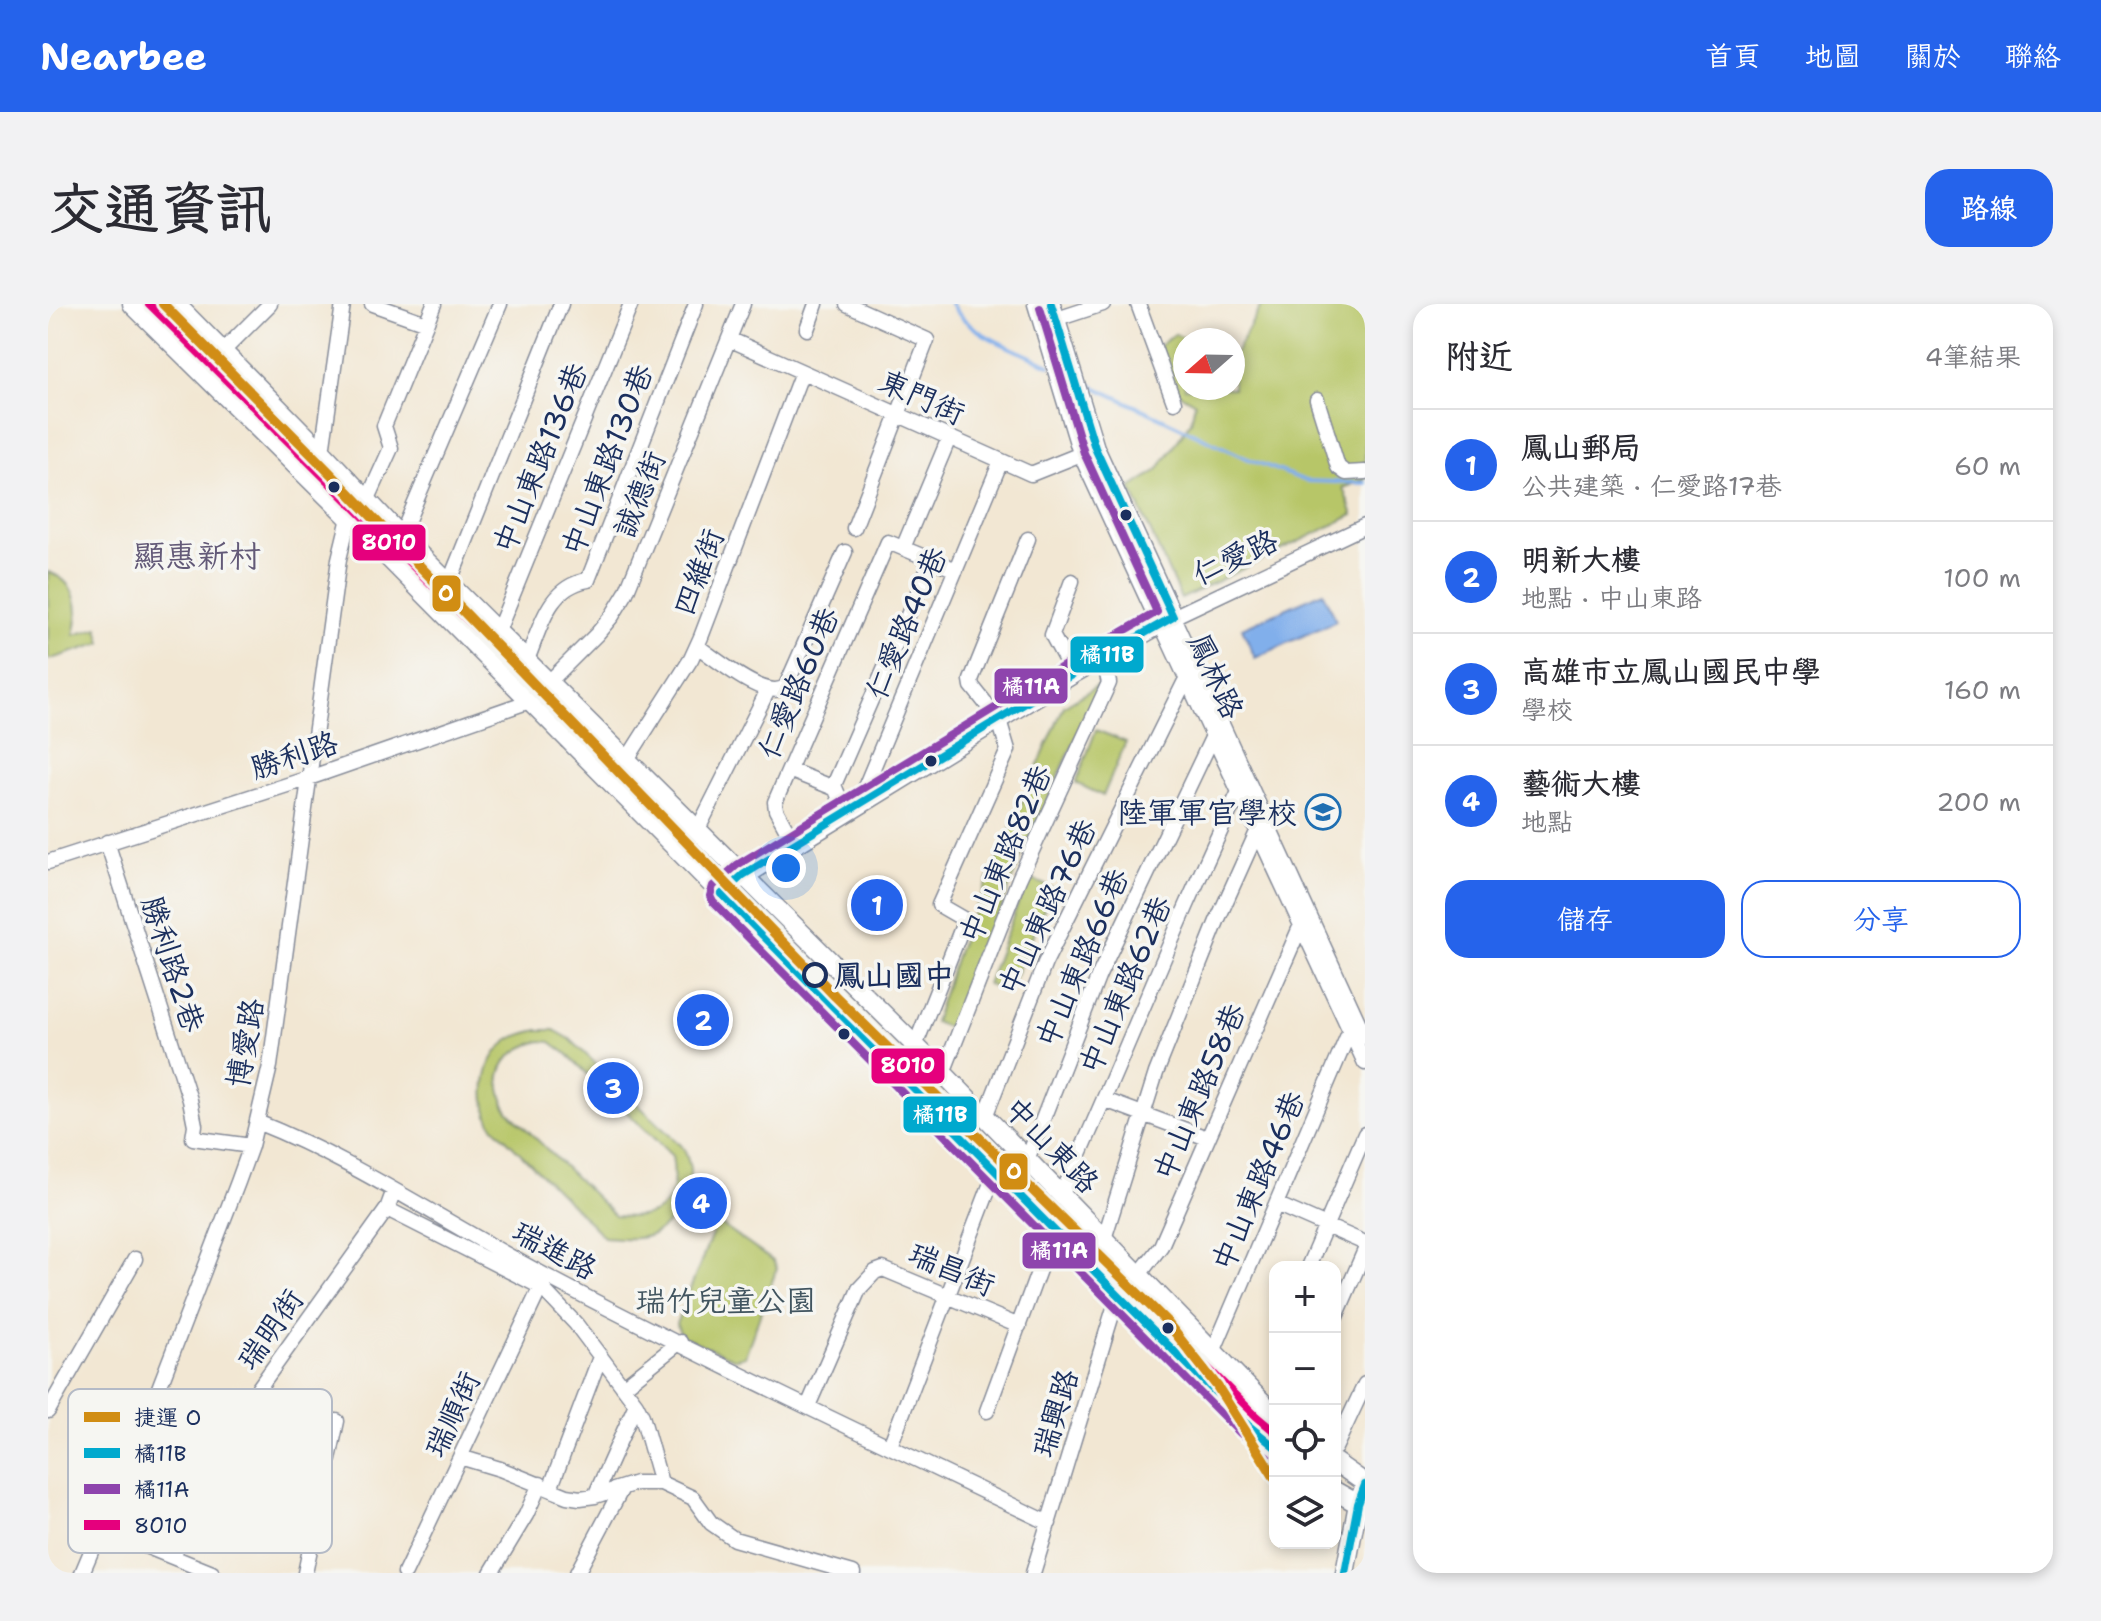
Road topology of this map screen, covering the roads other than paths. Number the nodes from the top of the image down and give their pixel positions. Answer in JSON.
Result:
{"nodes":[{"id":1,"x":176,"y":304,"type":"edge"},
{"id":2,"x":270,"y":304,"type":"edge"},
{"id":3,"x":343,"y":304,"type":"edge"},
{"id":4,"x":372,"y":304,"type":"edge"},
{"id":5,"x":434,"y":304,"type":"edge"},
{"id":6,"x":500,"y":304,"type":"edge"},
{"id":7,"x":561,"y":304,"type":"edge"},
{"id":8,"x":631,"y":304,"type":"edge"},
{"id":9,"x":696,"y":304,"type":"edge"},
{"id":10,"x":743,"y":304,"type":"edge"},
{"id":11,"x":816,"y":304,"type":"edge"},
{"id":12,"x":847,"y":304,"type":"edge"},
{"id":13,"x":1037,"y":304,"type":"edge"},
{"id":14,"x":1103,"y":304,"type":"edge"},
{"id":15,"x":1138,"y":304,"type":"edge"},
{"id":16,"x":144,"y":308,"type":"edge"},
{"id":17,"x":1050,"y":315,"type":"edge"},
{"id":18,"x":426,"y":323,"type":"junction"},
{"id":19,"x":807,"y":329,"type":"dead end"},
{"id":20,"x":729,"y":339,"type":"junction"},
{"id":21,"x":224,"y":350,"type":"junction"},
{"id":22,"x":802,"y":372,"type":"junction"},
{"id":23,"x":1317,"y":400,"type":"dead end"},
{"id":24,"x":1174,"y":402,"type":"dead end"},
{"id":25,"x":899,"y":415,"type":"junction"},
{"id":26,"x":949,"y":438,"type":"junction"},
{"id":27,"x":1088,"y":450,"type":"junction"},
{"id":28,"x":322,"y":452,"type":"junction"},
{"id":29,"x":1001,"y":461,"type":"junction"},
{"id":30,"x":1365,"y":472,"type":"edge"},
{"id":31,"x":317,"y":487,"type":"junction"},
{"id":32,"x":367,"y":501,"type":"junction"},
{"id":33,"x":349,"y":518,"type":"junction"},
{"id":34,"x":1365,"y":526,"type":"edge"},
{"id":35,"x":854,"y":528,"type":"dead end"},
{"id":36,"x":401,"y":536,"type":"junction"},
{"id":37,"x":1028,"y":539,"type":"dead end"},
{"id":38,"x":903,"y":548,"type":"junction"},
{"id":39,"x":845,"y":552,"type":"dead end"},
{"id":40,"x":382,"y":554,"type":"junction"},
{"id":41,"x":932,"y":560,"type":"junction"},
{"id":42,"x":956,"y":570,"type":"junction"},
{"id":43,"x":1072,"y":581,"type":"dead end"},
{"id":44,"x":449,"y":583,"type":"junction"},
{"id":45,"x":1167,"y":621,"type":"junction"},
{"id":46,"x":498,"y":631,"type":"junction"},
{"id":47,"x":697,"y":646,"type":"junction"},
{"id":48,"x":1103,"y":657,"type":"junction"},
{"id":49,"x":527,"y":660,"type":"junction"},
{"id":50,"x":1073,"y":674,"type":"junction"},
{"id":51,"x":1186,"y":679,"type":"junction"},
{"id":52,"x":550,"y":683,"type":"junction"},
{"id":53,"x":768,"y":690,"type":"junction"},
{"id":54,"x":530,"y":701,"type":"junction"},
{"id":55,"x":999,"y":720,"type":"junction"},
{"id":56,"x":1213,"y":736,"type":"junction"},
{"id":57,"x":626,"y":761,"type":"junction"},
{"id":58,"x":789,"y":770,"type":"junction"},
{"id":59,"x":309,"y":778,"type":"junction"},
{"id":60,"x":834,"y":788,"type":"junction"},
{"id":61,"x":1238,"y":794,"type":"junction"},
{"id":62,"x":852,"y":808,"type":"junction"},
{"id":63,"x":697,"y":831,"type":"junction"},
{"id":64,"x":1257,"y":832,"type":"junction"},
{"id":65,"x":107,"y":842,"type":"junction"},
{"id":66,"x":794,"y":843,"type":"junction"},
{"id":67,"x":48,"y":862,"type":"edge"},
{"id":68,"x":743,"y":875,"type":"junction"},
{"id":69,"x":722,"y":894,"type":"junction"},
{"id":70,"x":1301,"y":925,"type":"junction"},
{"id":71,"x":1350,"y":1030,"type":"junction"},
{"id":72,"x":1365,"y":1037,"type":"edge"},
{"id":73,"x":915,"y":1046,"type":"junction"},
{"id":74,"x":1365,"y":1063,"type":"edge"},
{"id":75,"x":943,"y":1073,"type":"junction"},
{"id":76,"x":1105,"y":1100,"type":"junction"},
{"id":77,"x":1143,"y":1114,"type":"junction"},
{"id":78,"x":985,"y":1117,"type":"junction"},
{"id":79,"x":257,"y":1122,"type":"junction"},
{"id":80,"x":1365,"y":1134,"type":"edge"},
{"id":81,"x":1207,"y":1138,"type":"junction"},
{"id":82,"x":251,"y":1146,"type":"junction"},
{"id":83,"x":1027,"y":1160,"type":"junction"},
{"id":84,"x":996,"y":1170,"type":"junction"},
{"id":85,"x":394,"y":1190,"type":"junction"},
{"id":86,"x":1061,"y":1196,"type":"junction"},
{"id":87,"x":1276,"y":1204,"type":"junction"},
{"id":88,"x":387,"y":1209,"type":"junction"},
{"id":89,"x":1325,"y":1225,"type":"junction"},
{"id":90,"x":1054,"y":1229,"type":"junction"},
{"id":91,"x":1104,"y":1239,"type":"junction"},
{"id":92,"x":1365,"y":1243,"type":"edge"},
{"id":93,"x":1365,"y":1250,"type":"edge"},
{"id":94,"x":135,"y":1259,"type":"dead end"},
{"id":95,"x":1310,"y":1261,"type":"edge"},
{"id":96,"x":1138,"y":1276,"type":"junction"},
{"id":97,"x":544,"y":1282,"type":"junction"},
{"id":98,"x":1118,"y":1295,"type":"junction"},
{"id":99,"x":947,"y":1296,"type":"junction"},
{"id":100,"x":1341,"y":1305,"type":"edge"},
{"id":101,"x":1019,"y":1326,"type":"junction"},
{"id":102,"x":680,"y":1342,"type":"junction"},
{"id":103,"x":1213,"y":1352,"type":"junction"},
{"id":104,"x":600,"y":1357,"type":"junction"},
{"id":105,"x":1365,"y":1384,"type":"edge"},
{"id":106,"x":623,"y":1387,"type":"junction"},
{"id":107,"x":159,"y":1389,"type":"edge"},
{"id":108,"x":258,"y":1389,"type":"edge"},
{"id":109,"x":636,"y":1404,"type":"junction"},
{"id":110,"x":808,"y":1406,"type":"junction"},
{"id":111,"x":1269,"y":1409,"type":"edge"},
{"id":112,"x":48,"y":1411,"type":"edge"},
{"id":113,"x":987,"y":1411,"type":"dead end"},
{"id":114,"x":337,"y":1421,"type":"dead end"},
{"id":115,"x":1341,"y":1435,"type":"edge"},
{"id":116,"x":1269,"y":1442,"type":"edge"},
{"id":117,"x":332,"y":1445,"type":"edge"},
{"id":118,"x":890,"y":1446,"type":"junction"},
{"id":119,"x":460,"y":1457,"type":"junction"},
{"id":120,"x":1341,"y":1466,"type":"edge"},
{"id":121,"x":661,"y":1483,"type":"junction"},
{"id":122,"x":1365,"y":1484,"type":"edge"},
{"id":123,"x":545,"y":1487,"type":"junction"},
{"id":124,"x":622,"y":1488,"type":"junction"},
{"id":125,"x":1341,"y":1494,"type":"edge"},
{"id":126,"x":595,"y":1496,"type":"junction"},
{"id":127,"x":1362,"y":1506,"type":"edge"},
{"id":128,"x":1049,"y":1523,"type":"junction"},
{"id":129,"x":90,"y":1553,"type":"edge"},
{"id":130,"x":165,"y":1553,"type":"edge"},
{"id":131,"x":174,"y":1553,"type":"edge"},
{"id":132,"x":309,"y":1553,"type":"edge"},
{"id":133,"x":173,"y":1556,"type":"junction"},
{"id":134,"x":824,"y":1569,"type":"edge"},
{"id":135,"x":209,"y":1572,"type":"edge"},
{"id":136,"x":580,"y":1572,"type":"edge"},
{"id":137,"x":82,"y":1573,"type":"edge"},
{"id":138,"x":305,"y":1573,"type":"edge"},
{"id":139,"x":405,"y":1573,"type":"edge"},
{"id":140,"x":491,"y":1573,"type":"edge"},
{"id":141,"x":853,"y":1573,"type":"edge"},
{"id":142,"x":1033,"y":1573,"type":"edge"},
{"id":143,"x":1345,"y":1573,"type":"edge"}],
"edges":[{"from":1,"to":21,"type":"main road","name":"中山東路"},
{"from":2,"to":21,"type":"street"},
{"from":3,"to":28,"type":"street"},
{"from":4,"to":18,"type":"street"},
{"from":5,"to":18,"type":"street"},
{"from":6,"to":36,"type":"street"},
{"from":7,"to":44,"type":"street"},
{"from":8,"to":46,"type":"street","name":"中山東路136巷"},
{"from":9,"to":49,"type":"street","name":"中山東路130巷"},
{"from":10,"to":20,"type":"street","name":"誠德街"},
{"from":11,"to":19,"type":"street"},
{"from":12,"to":25,"type":"street"},
{"from":13,"to":17,"type":"main road","name":"鳳林路"},
{"from":14,"to":17,"type":"street"},
{"from":15,"to":24,"type":"street"},
{"from":16,"to":31,"type":"main road","name":"中山東路"},
{"from":17,"to":27,"type":"main road","name":"鳳林路"},
{"from":18,"to":32,"type":"street"},
{"from":20,"to":22,"type":"street","name":"東門街"},
{"from":20,"to":52,"type":"street","name":"誠德街"},
{"from":21,"to":28,"type":"main road","name":"中山東路"},
{"from":22,"to":25,"type":"street","name":"東門街"},
{"from":22,"to":47,"type":"street","name":"四維街"},
{"from":23,"to":30,"type":"street"},
{"from":25,"to":26,"type":"street","name":"東門街"},
{"from":25,"to":35,"type":"street"},
{"from":26,"to":29,"type":"street","name":"東門街"},
{"from":26,"to":38,"type":"street"},
{"from":27,"to":29,"type":"street","name":"東門街"},
{"from":27,"to":45,"type":"main road","name":"鳳林路"},
{"from":28,"to":31,"type":"street"},
{"from":28,"to":32,"type":"main road","name":"中山東路"},
{"from":29,"to":42,"type":"street","name":"仁愛路40巷"},
{"from":31,"to":33,"type":"main road","name":"中山東路"},
{"from":32,"to":33,"type":"street"},
{"from":32,"to":36,"type":"main road","name":"中山東路"},
{"from":33,"to":40,"type":"main road","name":"中山東路"},
{"from":33,"to":59,"type":"street","name":"博愛路"},
{"from":34,"to":45,"type":"street","name":"仁愛路"},
{"from":36,"to":40,"type":"street"},
{"from":36,"to":44,"type":"main road","name":"中山東路"},
{"from":37,"to":55,"type":"street"},
{"from":38,"to":41,"type":"street"},
{"from":38,"to":58,"type":"street","name":"仁愛路60巷"},
{"from":39,"to":53,"type":"street"},
{"from":40,"to":54,"type":"main road","name":"中山東路"},
{"from":41,"to":42,"type":"street"},
{"from":41,"to":60,"type":"street"},
{"from":42,"to":62,"type":"street","name":"仁愛路40巷"},
{"from":43,"to":50,"type":"street"},
{"from":44,"to":46,"type":"main road","name":"中山東路"},
{"from":45,"to":48,"type":"main road","name":"仁愛路"},
{"from":45,"to":51,"type":"street","name":"鳳林路"},
{"from":45,"to":72,"type":"street","name":"鳳林路"},
{"from":46,"to":49,"type":"main road","name":"中山東路"},
{"from":47,"to":53,"type":"street","name":"四維街"},
{"from":47,"to":57,"type":"street"},
{"from":48,"to":50,"type":"main road","name":"仁愛路"},
{"from":48,"to":75,"type":"street","name":"中山東路82巷"},
{"from":49,"to":52,"type":"main road","name":"中山東路"},
{"from":50,"to":55,"type":"main road","name":"仁愛路"},
{"from":51,"to":56,"type":"street","name":"鳳林路"},
{"from":51,"to":78,"type":"street","name":"中山東路76巷"},
{"from":52,"to":54,"type":"street","name":"勝利路"},
{"from":52,"to":57,"type":"main road","name":"中山東路"},
{"from":53,"to":63,"type":"street"},
{"from":54,"to":59,"type":"street","name":"勝利路"},
{"from":54,"to":69,"type":"main road","name":"中山東路"},
{"from":55,"to":62,"type":"main road","name":"仁愛路"},
{"from":55,"to":73,"type":"street"},
{"from":56,"to":61,"type":"street","name":"鳳林路"},
{"from":56,"to":83,"type":"street","name":"中山東路66巷"},
{"from":57,"to":63,"type":"main road","name":"中山東路"},
{"from":58,"to":60,"type":"street"},
{"from":58,"to":66,"type":"street","name":"仁愛路60巷"},
{"from":59,"to":65,"type":"street","name":"勝利路"},
{"from":59,"to":79,"type":"street","name":"博愛路"},
{"from":60,"to":62,"type":"street"},
{"from":61,"to":64,"type":"street","name":"鳳林路"},
{"from":61,"to":76,"type":"street","name":"中山東路62巷"},
{"from":62,"to":66,"type":"main road","name":"仁愛路"},
{"from":63,"to":68,"type":"main road","name":"中山東路"},
{"from":64,"to":70,"type":"street","name":"鳳林路"},
{"from":64,"to":77,"type":"street"},
{"from":65,"to":67,"type":"street","name":"勝利路"},
{"from":65,"to":82,"type":"street","name":"勝利路2巷"},
{"from":66,"to":68,"type":"main road","name":"仁愛路"},
{"from":68,"to":69,"type":"main road","name":"仁愛路"},
{"from":68,"to":73,"type":"main road","name":"中山東路"},
{"from":69,"to":84,"type":"main road","name":"中山東路"},
{"from":70,"to":71,"type":"street","name":"鳳林路"},
{"from":70,"to":81,"type":"street","name":"中山東路58巷"},
{"from":71,"to":74,"type":"street","name":"鳳林路"},
{"from":71,"to":87,"type":"street","name":"中山東路46巷"},
{"from":73,"to":75,"type":"main road","name":"中山東路"},
{"from":75,"to":78,"type":"main road","name":"中山東路"},
{"from":76,"to":77,"type":"street"},
{"from":76,"to":86,"type":"street","name":"中山東路62巷"},
{"from":77,"to":81,"type":"street"},
{"from":77,"to":91,"type":"street"},
{"from":78,"to":83,"type":"main road","name":"中山東路"},
{"from":79,"to":82,"type":"street","name":"博愛路"},
{"from":79,"to":85,"type":"street","name":"瑞進路"},
{"from":80,"to":89,"type":"street"},
{"from":81,"to":96,"type":"street","name":"中山東路58巷"},
{"from":82,"to":107,"type":"street","name":"博愛路"},
{"from":83,"to":86,"type":"main road","name":"中山東路"},
{"from":84,"to":90,"type":"main road","name":"中山東路"},
{"from":84,"to":99,"type":"street"},
{"from":85,"to":88,"type":"street","name":"瑞明街"},
{"from":85,"to":97,"type":"street","name":"瑞進路"},
{"from":86,"to":91,"type":"main road","name":"中山東路"},
{"from":87,"to":89,"type":"street"},
{"from":87,"to":103,"type":"street","name":"中山東路46巷"},
{"from":88,"to":97,"type":"street"},
{"from":88,"to":108,"type":"street","name":"瑞明街"},
{"from":89,"to":92,"type":"street"},
{"from":89,"to":95,"type":"street"},
{"from":90,"to":98,"type":"main road","name":"中山東路"},
{"from":90,"to":101,"type":"street"},
{"from":91,"to":96,"type":"main road","name":"中山東路"},
{"from":93,"to":100,"type":"street"},
{"from":94,"to":112,"type":"street"},
{"from":96,"to":98,"type":"street","name":"瑞興路"},
{"from":96,"to":103,"type":"main road","name":"中山東路"},
{"from":97,"to":102,"type":"street","name":"瑞進路"},
{"from":97,"to":104,"type":"street"},
{"from":97,"to":119,"type":"street","name":"瑞順街"},
{"from":98,"to":116,"type":"main road","name":"中山東路"},
{"from":98,"to":128,"type":"street","name":"瑞興路"},
{"from":99,"to":101,"type":"street","name":"瑞昌街"},
{"from":99,"to":110,"type":"street","name":"瑞昌街"},
{"from":99,"to":118,"type":"street"},
{"from":101,"to":113,"type":"street","name":"瑞昌街"},
{"from":102,"to":106,"type":"street"},
{"from":102,"to":110,"type":"street","name":"瑞進路"},
{"from":103,"to":111,"type":"main road","name":"中山東路"},
{"from":104,"to":106,"type":"street"},
{"from":104,"to":123,"type":"street"},
{"from":105,"to":115,"type":"street"},
{"from":106,"to":109,"type":"street"},
{"from":109,"to":121,"type":"street"},
{"from":109,"to":126,"type":"street"},
{"from":110,"to":118,"type":"street","name":"瑞進路"},
{"from":114,"to":117,"type":"street"},
{"from":118,"to":128,"type":"street","name":"瑞進路"},
{"from":119,"to":123,"type":"street"},
{"from":119,"to":139,"type":"street","name":"瑞順街"},
{"from":120,"to":122,"type":"main road"},
{"from":121,"to":124,"type":"street"},
{"from":121,"to":134,"type":"street"},
{"from":122,"to":127,"type":"main road"},
{"from":123,"to":126,"type":"street"},
{"from":123,"to":140,"type":"street"},
{"from":124,"to":126,"type":"street"},
{"from":124,"to":136,"type":"street"},
{"from":125,"to":127,"type":"main road"},
{"from":127,"to":143,"type":"main road"},
{"from":128,"to":142,"type":"street","name":"瑞興路"},
{"from":129,"to":137,"type":"street","name":"博愛路"},
{"from":130,"to":133,"type":"street"},
{"from":131,"to":133,"type":"street","name":"瑞明街"},
{"from":132,"to":138,"type":"street"},
{"from":133,"to":135,"type":"street"},
{"from":134,"to":141,"type":"street"}]}
